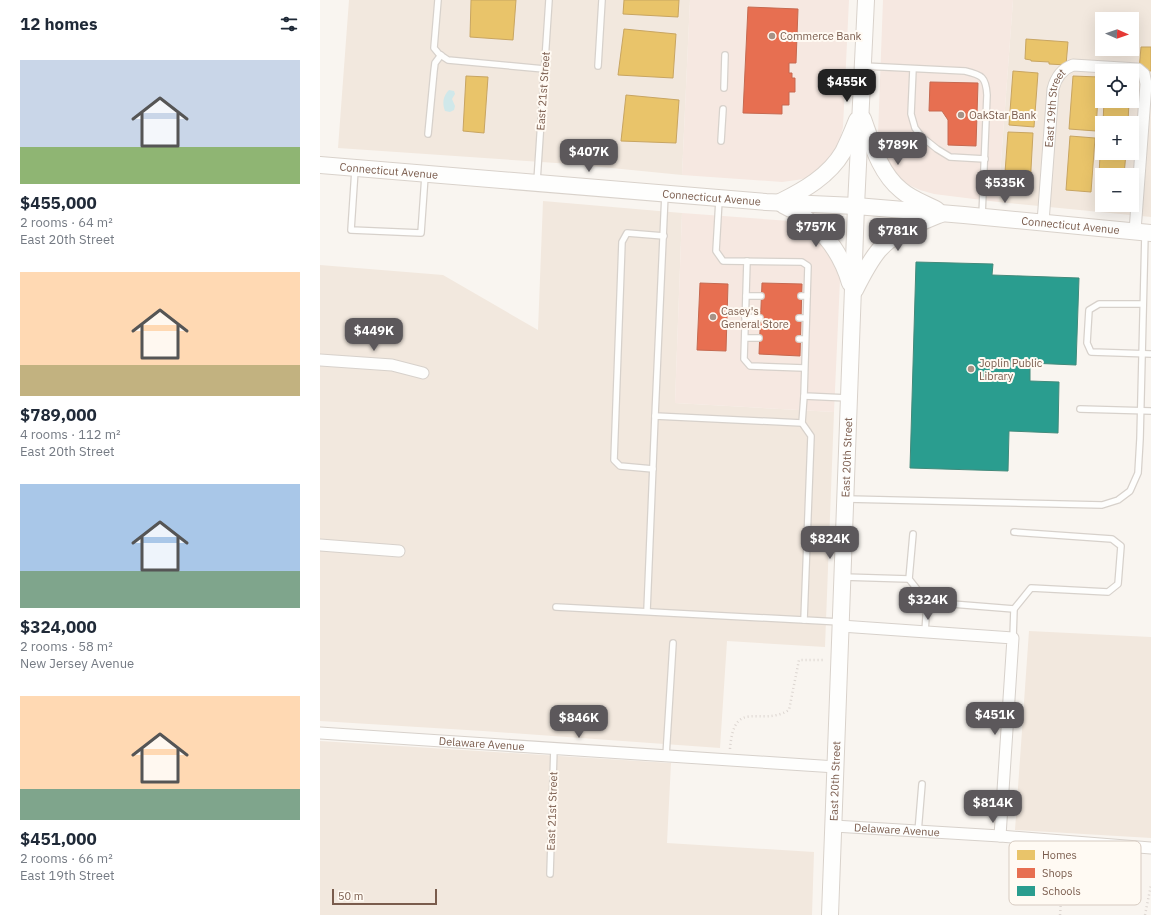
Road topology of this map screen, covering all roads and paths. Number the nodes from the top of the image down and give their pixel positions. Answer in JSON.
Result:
{"nodes":[{"id":1,"x":438,"y":0,"type":"edge"},
{"id":2,"x":549,"y":0,"type":"edge"},
{"id":3,"x":602,"y":0,"type":"edge"},
{"id":4,"x":866,"y":0,"type":"edge"},
{"id":5,"x":441,"y":55,"type":"junction"},
{"id":6,"x":725,"y":55,"type":"dead end"},
{"id":7,"x":598,"y":66,"type":"dead end"},
{"id":8,"x":863,"y":66,"type":"junction"},
{"id":9,"x":912,"y":69,"type":"junction"},
{"id":10,"x":544,"y":70,"type":"junction"},
{"id":11,"x":724,"y":88,"type":"dead end"},
{"id":12,"x":723,"y":109,"type":"dead end"},
{"id":13,"x":861,"y":113,"type":"junction"},
{"id":14,"x":428,"y":134,"type":"dead end"},
{"id":15,"x":721,"y":141,"type":"dead end"},
{"id":16,"x":985,"y":158,"type":"junction"},
{"id":17,"x":320,"y":165,"type":"edge"},
{"id":18,"x":355,"y":168,"type":"junction"},
{"id":19,"x":425,"y":174,"type":"junction"},
{"id":20,"x":537,"y":183,"type":"junction"},
{"id":21,"x":665,"y":193,"type":"junction"},
{"id":22,"x":719,"y":198,"type":"junction"},
{"id":23,"x":778,"y":202,"type":"junction"},
{"id":24,"x":856,"y":206,"type":"junction"},
{"id":25,"x":944,"y":213,"type":"junction"},
{"id":26,"x":982,"y":216,"type":"junction"},
{"id":27,"x":1044,"y":222,"type":"junction"},
{"id":28,"x":1144,"y":232,"type":"edge"},
{"id":29,"x":664,"y":236,"type":"junction"},
{"id":30,"x":747,"y":261,"type":"junction"},
{"id":31,"x":853,"y":293,"type":"junction"},
{"id":32,"x":746,"y":296,"type":"junction"},
{"id":33,"x":761,"y":296,"type":"dead end"},
{"id":34,"x":1143,"y":304,"type":"junction"},
{"id":35,"x":745,"y":317,"type":"junction"},
{"id":36,"x":760,"y":318,"type":"dead end"},
{"id":37,"x":800,"y":318,"type":"dead end"},
{"id":38,"x":806,"y":318,"type":"junction"},
{"id":39,"x":745,"y":338,"type":"junction"},
{"id":40,"x":759,"y":338,"type":"dead end"},
{"id":41,"x":798,"y":339,"type":"dead end"},
{"id":42,"x":805,"y":339,"type":"junction"},
{"id":43,"x":1142,"y":354,"type":"junction"},
{"id":44,"x":1151,"y":354,"type":"edge"},
{"id":45,"x":320,"y":360,"type":"edge"},
{"id":46,"x":804,"y":368,"type":"junction"},
{"id":47,"x":423,"y":373,"type":"dead end"},
{"id":48,"x":804,"y":396,"type":"junction"},
{"id":49,"x":850,"y":398,"type":"junction"},
{"id":50,"x":1080,"y":409,"type":"dead end"},
{"id":51,"x":1141,"y":411,"type":"junction"},
{"id":52,"x":1151,"y":411,"type":"edge"},
{"id":53,"x":655,"y":416,"type":"junction"},
{"id":54,"x":802,"y":423,"type":"junction"},
{"id":55,"x":652,"y":469,"type":"junction"},
{"id":56,"x":846,"y":499,"type":"junction"},
{"id":57,"x":1014,"y":532,"type":"dead end"},
{"id":58,"x":913,"y":534,"type":"dead end"},
{"id":59,"x":320,"y":545,"type":"edge"},
{"id":60,"x":399,"y":552,"type":"dead end"},
{"id":61,"x":843,"y":578,"type":"junction"},
{"id":62,"x":909,"y":579,"type":"junction"},
{"id":63,"x":927,"y":602,"type":"junction"},
{"id":64,"x":556,"y":606,"type":"dead end"},
{"id":65,"x":1014,"y":609,"type":"junction"},
{"id":66,"x":647,"y":611,"type":"junction"},
{"id":67,"x":804,"y":620,"type":"junction"},
{"id":68,"x":841,"y":624,"type":"junction"},
{"id":69,"x":925,"y":632,"type":"junction"},
{"id":70,"x":1013,"y":638,"type":"junction"},
{"id":71,"x":673,"y":643,"type":"dead end"},
{"id":72,"x":840,"y":661,"type":"junction"},
{"id":73,"x":320,"y":734,"type":"edge"},
{"id":74,"x":554,"y":748,"type":"junction"},
{"id":75,"x":666,"y":756,"type":"junction"},
{"id":76,"x":729,"y":760,"type":"junction"},
{"id":77,"x":836,"y":766,"type":"junction"},
{"id":78,"x":922,"y":784,"type":"dead end"},
{"id":79,"x":834,"y":826,"type":"junction"},
{"id":80,"x":918,"y":832,"type":"junction"},
{"id":81,"x":1000,"y":836,"type":"junction"},
{"id":82,"x":1066,"y":841,"type":"edge"},
{"id":83,"x":1141,"y":847,"type":"edge"},
{"id":84,"x":1151,"y":848,"type":"edge"},
{"id":85,"x":550,"y":874,"type":"dead end"},
{"id":86,"x":1151,"y":885,"type":"edge"},
{"id":87,"x":1061,"y":905,"type":"edge"},
{"id":88,"x":830,"y":915,"type":"edge"},
{"id":89,"x":1060,"y":915,"type":"edge"},
{"id":90,"x":1145,"y":915,"type":"edge"}],
"edges":[{"from":1,"to":5,"type":"lane"},
{"from":2,"to":10,"type":"lane","name":"East 21st Street"},
{"from":3,"to":7,"type":"lane"},
{"from":4,"to":8,"type":"main road","name":"East 20th Street"},
{"from":5,"to":10,"type":"lane"},
{"from":5,"to":14,"type":"lane"},
{"from":6,"to":11,"type":"lane"},
{"from":8,"to":9,"type":"lane"},
{"from":8,"to":13,"type":"main road","name":"East 20th Street"},
{"from":9,"to":16,"type":"lane"},
{"from":9,"to":16,"type":"lane"},
{"from":10,"to":20,"type":"lane","name":"East 21st Street"},
{"from":12,"to":15,"type":"lane"},
{"from":13,"to":23,"type":"main road"},
{"from":13,"to":24,"type":"main road","name":"East 20th Street"},
{"from":13,"to":25,"type":"main road"},
{"from":16,"to":26,"type":"lane"},
{"from":17,"to":18,"type":"main road","name":"Connecticut Avenue"},
{"from":18,"to":19,"type":"main road","name":"Connecticut Avenue"},
{"from":18,"to":19,"type":"lane"},
{"from":19,"to":20,"type":"main road","name":"Connecticut Avenue"},
{"from":20,"to":21,"type":"main road","name":"Connecticut Avenue"},
{"from":21,"to":22,"type":"main road","name":"Connecticut Avenue"},
{"from":21,"to":29,"type":"lane"},
{"from":22,"to":23,"type":"main road","name":"Connecticut Avenue"},
{"from":22,"to":30,"type":"lane"},
{"from":23,"to":24,"type":"main road","name":"Connecticut Avenue"},
{"from":23,"to":31,"type":"main road"},
{"from":24,"to":25,"type":"main road","name":"Connecticut Avenue"},
{"from":24,"to":31,"type":"main road","name":"East 20th Street"},
{"from":25,"to":26,"type":"main road","name":"Connecticut Avenue"},
{"from":25,"to":31,"type":"main road"},
{"from":26,"to":27,"type":"main road","name":"Connecticut Avenue"},
{"from":27,"to":28,"type":"main road","name":"Connecticut Avenue"},
{"from":27,"to":28,"type":"street","name":"East 19th Street"},
{"from":28,"to":34,"type":"lane"},
{"from":29,"to":53,"type":"lane"},
{"from":29,"to":55,"type":"lane"},
{"from":30,"to":32,"type":"lane"},
{"from":30,"to":38,"type":"lane"},
{"from":31,"to":49,"type":"main road","name":"East 20th Street"},
{"from":32,"to":33,"type":"lane"},
{"from":32,"to":35,"type":"lane"},
{"from":34,"to":43,"type":"lane"},
{"from":34,"to":43,"type":"lane"},
{"from":35,"to":36,"type":"lane"},
{"from":35,"to":39,"type":"lane"},
{"from":37,"to":38,"type":"lane"},
{"from":38,"to":42,"type":"lane"},
{"from":39,"to":40,"type":"lane"},
{"from":39,"to":46,"type":"lane"},
{"from":41,"to":42,"type":"lane"},
{"from":42,"to":46,"type":"lane"},
{"from":43,"to":44,"type":"lane"},
{"from":43,"to":51,"type":"lane"},
{"from":45,"to":47,"type":"street"},
{"from":46,"to":48,"type":"lane"},
{"from":48,"to":49,"type":"lane"},
{"from":48,"to":54,"type":"lane"},
{"from":49,"to":56,"type":"main road","name":"East 20th Street"},
{"from":50,"to":51,"type":"lane"},
{"from":51,"to":52,"type":"lane"},
{"from":51,"to":56,"type":"lane"},
{"from":53,"to":54,"type":"lane"},
{"from":53,"to":55,"type":"lane"},
{"from":54,"to":67,"type":"lane"},
{"from":55,"to":66,"type":"lane"},
{"from":56,"to":61,"type":"main road","name":"East 20th Street"},
{"from":57,"to":65,"type":"lane"},
{"from":58,"to":62,"type":"lane"},
{"from":59,"to":60,"type":"street"},
{"from":61,"to":62,"type":"lane"},
{"from":61,"to":68,"type":"main road","name":"East 20th Street"},
{"from":62,"to":63,"type":"lane"},
{"from":63,"to":65,"type":"lane"},
{"from":63,"to":69,"type":"lane"},
{"from":64,"to":66,"type":"lane"},
{"from":65,"to":70,"type":"lane"},
{"from":66,"to":67,"type":"lane"},
{"from":67,"to":68,"type":"lane"},
{"from":68,"to":69,"type":"street"},
{"from":68,"to":72,"type":"main road","name":"East 20th Street"},
{"from":69,"to":70,"type":"street"},
{"from":70,"to":81,"type":"street"},
{"from":71,"to":75,"type":"lane"},
{"from":72,"to":76,"type":"path"},
{"from":72,"to":77,"type":"main road","name":"East 20th Street"},
{"from":73,"to":74,"type":"street","name":"Delaware Avenue"},
{"from":74,"to":75,"type":"street","name":"Delaware Avenue"},
{"from":74,"to":85,"type":"lane","name":"East 21st Street"},
{"from":75,"to":76,"type":"street","name":"Delaware Avenue"},
{"from":76,"to":77,"type":"street","name":"Delaware Avenue"},
{"from":77,"to":79,"type":"main road","name":"East 20th Street"},
{"from":78,"to":80,"type":"lane"},
{"from":79,"to":80,"type":"street","name":"Delaware Avenue"},
{"from":79,"to":88,"type":"main road","name":"East 20th Street"},
{"from":80,"to":81,"type":"street","name":"Delaware Avenue"},
{"from":81,"to":82,"type":"street","name":"Delaware Avenue"},
{"from":83,"to":84,"type":"street","name":"Delaware Avenue"},
{"from":86,"to":90,"type":"path"},
{"from":87,"to":89,"type":"path"}]}
